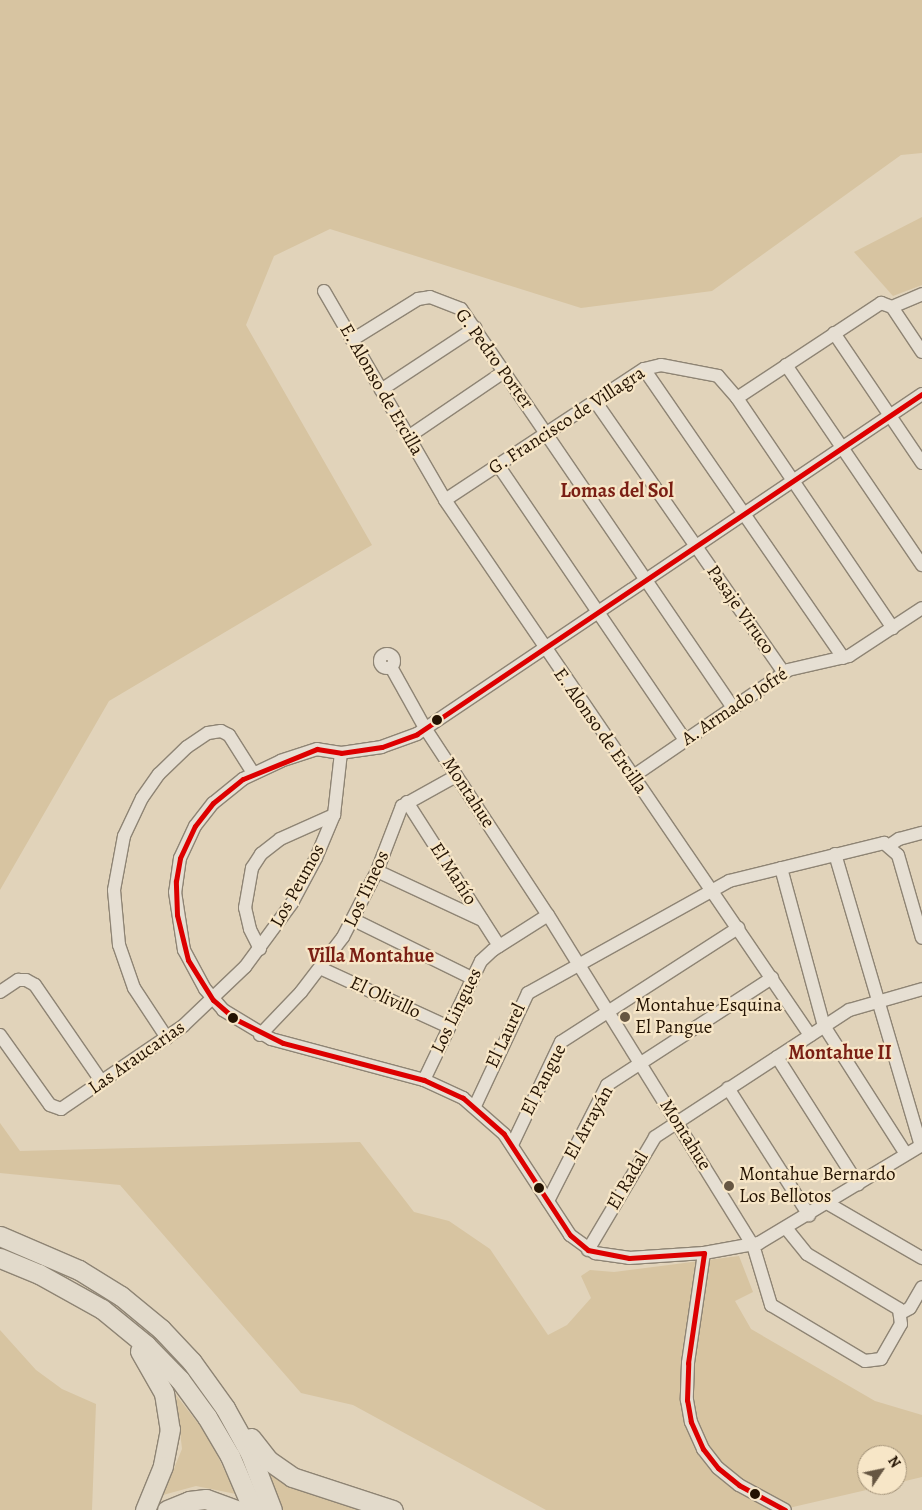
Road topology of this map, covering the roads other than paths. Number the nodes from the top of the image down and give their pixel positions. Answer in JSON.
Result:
{"nodes":[{"id":1,"x":324,"y":291,"type":"dead end"},
{"id":2,"x":922,"y":294,"type":"edge"},
{"id":3,"x":892,"y":307,"type":"junction"},
{"id":4,"x":475,"y":328,"type":"junction"},
{"id":5,"x":834,"y":333,"type":"junction"},
{"id":6,"x":352,"y":340,"type":"junction"},
{"id":7,"x":922,"y":352,"type":"edge"},
{"id":8,"x":786,"y":365,"type":"junction"},
{"id":9,"x":644,"y":369,"type":"junction"},
{"id":10,"x":505,"y":371,"type":"junction"},
{"id":11,"x":381,"y":390,"type":"junction"},
{"id":12,"x":922,"y":394,"type":"edge"},
{"id":13,"x":738,"y":398,"type":"junction"},
{"id":14,"x":595,"y":401,"type":"junction"},
{"id":15,"x":890,"y":416,"type":"junction"},
{"id":16,"x":546,"y":432,"type":"junction"},
{"id":17,"x":408,"y":436,"type":"junction"},
{"id":18,"x":842,"y":448,"type":"junction"},
{"id":19,"x":922,"y":463,"type":"edge"},
{"id":20,"x":498,"y":465,"type":"junction"},
{"id":21,"x":792,"y":480,"type":"junction"},
{"id":22,"x":445,"y":500,"type":"junction"},
{"id":23,"x":744,"y":514,"type":"junction"},
{"id":24,"x":696,"y":548,"type":"junction"},
{"id":25,"x":922,"y":565,"type":"edge"},
{"id":26,"x":647,"y":581,"type":"junction"},
{"id":27,"x":922,"y":608,"type":"edge"},
{"id":28,"x":598,"y":613,"type":"junction"},
{"id":29,"x":893,"y":628,"type":"junction"},
{"id":30,"x":545,"y":650,"type":"junction"},
{"id":31,"x":843,"y":658,"type":"junction"},
{"id":32,"x":391,"y":667,"type":"dead end"},
{"id":33,"x":784,"y":673,"type":"junction"},
{"id":34,"x":733,"y":708,"type":"junction"},
{"id":35,"x":425,"y":728,"type":"junction"},
{"id":36,"x":685,"y":740,"type":"junction"},
{"id":37,"x":341,"y":753,"type":"junction"},
{"id":38,"x":253,"y":773,"type":"junction"},
{"id":39,"x":456,"y":776,"type":"junction"},
{"id":40,"x":632,"y":777,"type":"junction"},
{"id":41,"x":407,"y":802,"type":"junction"},
{"id":42,"x":334,"y":815,"type":"junction"},
{"id":43,"x":922,"y":833,"type":"edge"},
{"id":44,"x":890,"y":845,"type":"junction"},
{"id":45,"x":835,"y":854,"type":"junction"},
{"id":46,"x":781,"y":868,"type":"junction"},
{"id":47,"x":377,"y":871,"type":"junction"},
{"id":48,"x":711,"y":890,"type":"junction"},
{"id":49,"x":548,"y":915,"type":"junction"},
{"id":50,"x":354,"y":920,"type":"junction"},
{"id":51,"x":482,"y":920,"type":"junction"},
{"id":52,"x":738,"y":928,"type":"junction"},
{"id":53,"x":922,"y":938,"type":"edge"},
{"id":54,"x":499,"y":946,"type":"junction"},
{"id":55,"x":260,"y":949,"type":"junction"},
{"id":56,"x":579,"y":965,"type":"junction"},
{"id":57,"x":320,"y":968,"type":"junction"},
{"id":58,"x":472,"y":978,"type":"junction"},
{"id":59,"x":772,"y":978,"type":"junction"},
{"id":60,"x":922,"y":989,"type":"edge"},
{"id":61,"x":0,"y":992,"type":"edge"},
{"id":62,"x":213,"y":1000,"type":"junction"},
{"id":63,"x":878,"y":1001,"type":"junction"},
{"id":64,"x":608,"y":1011,"type":"junction"},
{"id":65,"x":824,"y":1026,"type":"junction"},
{"id":66,"x":449,"y":1027,"type":"junction"},
{"id":67,"x":0,"y":1035,"type":"edge"},
{"id":68,"x":260,"y":1035,"type":"junction"},
{"id":69,"x":810,"y":1035,"type":"junction"},
{"id":70,"x":167,"y":1038,"type":"junction"},
{"id":71,"x":777,"y":1056,"type":"junction"},
{"id":72,"x":640,"y":1062,"type":"junction"},
{"id":73,"x":424,"y":1080,"type":"junction"},
{"id":74,"x":102,"y":1082,"type":"junction"},
{"id":75,"x":728,"y":1088,"type":"junction"},
{"id":76,"x":475,"y":1106,"type":"junction"},
{"id":77,"x":677,"y":1121,"type":"junction"},
{"id":78,"x":512,"y":1145,"type":"junction"},
{"id":79,"x":921,"y":1146,"type":"edge"},
{"id":80,"x":906,"y":1154,"type":"junction"},
{"id":81,"x":858,"y":1184,"type":"junction"},
{"id":82,"x":548,"y":1201,"type":"junction"},
{"id":83,"x":827,"y":1204,"type":"junction"},
{"id":84,"x":809,"y":1215,"type":"junction"},
{"id":85,"x":787,"y":1228,"type":"junction"},
{"id":86,"x":0,"y":1236,"type":"edge"},
{"id":87,"x":753,"y":1245,"type":"junction"},
{"id":88,"x":588,"y":1250,"type":"junction"},
{"id":89,"x":704,"y":1253,"type":"junction"},
{"id":90,"x":0,"y":1258,"type":"edge"},
{"id":91,"x":922,"y":1258,"type":"edge"},
{"id":92,"x":922,"y":1287,"type":"edge"},
{"id":93,"x":102,"y":1309,"type":"junction"},
{"id":94,"x":901,"y":1313,"type":"junction"},
{"id":95,"x":225,"y":1408,"type":"junction"},
{"id":96,"x":145,"y":1510,"type":"edge"},
{"id":97,"x":167,"y":1510,"type":"edge"},
{"id":98,"x":236,"y":1510,"type":"edge"},
{"id":99,"x":253,"y":1510,"type":"edge"},
{"id":100,"x":272,"y":1510,"type":"edge"},
{"id":101,"x":393,"y":1510,"type":"edge"},
{"id":102,"x":785,"y":1510,"type":"edge"}],
"edges":[{"from":1,"to":6,"type":"street","name":"E. Alonso de Ercilla"},
{"from":2,"to":3,"type":"street"},
{"from":3,"to":5,"type":"street"},
{"from":3,"to":7,"type":"street"},
{"from":4,"to":6,"type":"street","name":"G. Pedro Porter"},
{"from":4,"to":10,"type":"street","name":"G. Pedro Porter"},
{"from":4,"to":11,"type":"street"},
{"from":5,"to":8,"type":"street"},
{"from":5,"to":15,"type":"street"},
{"from":6,"to":11,"type":"street","name":"E. Alonso de Ercilla"},
{"from":8,"to":13,"type":"street"},
{"from":8,"to":18,"type":"street"},
{"from":9,"to":13,"type":"street","name":"G. Francisco de Villagra"},
{"from":9,"to":14,"type":"street","name":"G. Francisco de Villagra"},
{"from":9,"to":23,"type":"street"},
{"from":10,"to":16,"type":"street","name":"G. Pedro Porter"},
{"from":10,"to":17,"type":"street"},
{"from":11,"to":17,"type":"street","name":"E. Alonso de Ercilla"},
{"from":12,"to":15,"type":"street"},
{"from":13,"to":21,"type":"street","name":"G. Francisco de Villagra"},
{"from":14,"to":16,"type":"street","name":"G. Francisco de Villagra"},
{"from":14,"to":24,"type":"street","name":"Pasaje Viruco"},
{"from":15,"to":18,"type":"street"},
{"from":15,"to":19,"type":"street"},
{"from":16,"to":20,"type":"street","name":"G. Francisco de Villagra"},
{"from":16,"to":26,"type":"street","name":"G. Pedro Porter"},
{"from":17,"to":22,"type":"street","name":"E. Alonso de Ercilla"},
{"from":18,"to":21,"type":"street"},
{"from":18,"to":25,"type":"street"},
{"from":20,"to":22,"type":"street","name":"G. Francisco de Villagra"},
{"from":20,"to":28,"type":"street"},
{"from":21,"to":23,"type":"street"},
{"from":21,"to":29,"type":"street","name":"G. Francisco de Villagra"},
{"from":22,"to":30,"type":"street","name":"E. Alonso de Ercilla"},
{"from":23,"to":24,"type":"street"},
{"from":23,"to":31,"type":"street"},
{"from":24,"to":26,"type":"street"},
{"from":24,"to":33,"type":"street","name":"Pasaje Viruco"},
{"from":26,"to":28,"type":"street"},
{"from":26,"to":34,"type":"street","name":"G. Pedro Porter"},
{"from":27,"to":29,"type":"street","name":"A. Armado Jofré"},
{"from":28,"to":30,"type":"street"},
{"from":28,"to":36,"type":"street"},
{"from":29,"to":31,"type":"street","name":"A. Armado Jofré"},
{"from":30,"to":35,"type":"street"},
{"from":30,"to":40,"type":"street","name":"E. Alonso de Ercilla"},
{"from":31,"to":33,"type":"street","name":"A. Armado Jofré"},
{"from":32,"to":35,"type":"street","name":"Montahue"},
{"from":33,"to":34,"type":"street","name":"A. Armado Jofré"},
{"from":34,"to":36,"type":"street","name":"A. Armado Jofré"},
{"from":35,"to":37,"type":"street"},
{"from":35,"to":39,"type":"street","name":"Montahue"},
{"from":36,"to":40,"type":"street","name":"A. Armado Jofré"},
{"from":37,"to":38,"type":"street"},
{"from":37,"to":42,"type":"street","name":"Los Peumos"},
{"from":38,"to":62,"type":"street"},
{"from":38,"to":70,"type":"street"},
{"from":39,"to":41,"type":"street"},
{"from":39,"to":49,"type":"street","name":"Montahue"},
{"from":40,"to":48,"type":"street","name":"E. Alonso de Ercilla"},
{"from":41,"to":47,"type":"street","name":"Los Tineos"},
{"from":41,"to":51,"type":"street","name":"El Mañío"},
{"from":42,"to":55,"type":"street","name":"Los Peumos"},
{"from":42,"to":55,"type":"street"},
{"from":43,"to":44,"type":"street"},
{"from":44,"to":45,"type":"street","name":"El Laurel"},
{"from":44,"to":53,"type":"street"},
{"from":45,"to":46,"type":"street","name":"El Laurel"},
{"from":45,"to":63,"type":"street"},
{"from":46,"to":48,"type":"street","name":"El Laurel"},
{"from":46,"to":65,"type":"street"},
{"from":47,"to":50,"type":"street","name":"Los Tineos"},
{"from":47,"to":51,"type":"street"},
{"from":48,"to":52,"type":"street","name":"E. Alonso de Ercilla"},
{"from":48,"to":56,"type":"street","name":"El Laurel"},
{"from":49,"to":54,"type":"street","name":"Los Lingues"},
{"from":49,"to":56,"type":"street","name":"Montahue"},
{"from":50,"to":57,"type":"street","name":"Los Tineos"},
{"from":50,"to":58,"type":"street"},
{"from":51,"to":54,"type":"street","name":"El Mañío"},
{"from":52,"to":59,"type":"street","name":"E. Alonso de Ercilla"},
{"from":52,"to":64,"type":"street","name":"El Pangue"},
{"from":54,"to":58,"type":"street","name":"Los Lingues"},
{"from":55,"to":62,"type":"street","name":"Los Peumos"},
{"from":56,"to":64,"type":"street","name":"Montahue"},
{"from":56,"to":76,"type":"street","name":"El Laurel"},
{"from":57,"to":66,"type":"street","name":"El Olivillo"},
{"from":57,"to":68,"type":"street","name":"Los Tineos"},
{"from":58,"to":66,"type":"street","name":"Los Lingues"},
{"from":59,"to":69,"type":"street","name":"E. Alonso de Ercilla"},
{"from":59,"to":72,"type":"street","name":"El Arrayán"},
{"from":60,"to":63,"type":"street","name":"El Radal"},
{"from":61,"to":74,"type":"street"},
{"from":62,"to":68,"type":"street"},
{"from":62,"to":70,"type":"street","name":"Las Araucarias"},
{"from":63,"to":65,"type":"street","name":"El Radal"},
{"from":63,"to":79,"type":"street"},
{"from":64,"to":72,"type":"street","name":"Montahue"},
{"from":64,"to":78,"type":"street","name":"El Pangue"},
{"from":65,"to":69,"type":"street","name":"El Radal"},
{"from":65,"to":80,"type":"street"},
{"from":66,"to":73,"type":"street","name":"Los Lingues"},
{"from":67,"to":74,"type":"street","name":"Las Araucarias"},
{"from":68,"to":73,"type":"street"},
{"from":69,"to":71,"type":"street","name":"El Radal"},
{"from":70,"to":74,"type":"street","name":"Las Araucarias"},
{"from":71,"to":75,"type":"street","name":"El Radal"},
{"from":71,"to":81,"type":"street"},
{"from":72,"to":77,"type":"street","name":"Montahue"},
{"from":72,"to":82,"type":"street","name":"El Arrayán"},
{"from":73,"to":76,"type":"street"},
{"from":75,"to":77,"type":"street","name":"El Radal"},
{"from":75,"to":84,"type":"street"},
{"from":76,"to":78,"type":"street"},
{"from":77,"to":87,"type":"street","name":"Montahue"},
{"from":77,"to":88,"type":"street","name":"El Radal"},
{"from":78,"to":82,"type":"street"},
{"from":79,"to":80,"type":"street"},
{"from":80,"to":81,"type":"street"},
{"from":81,"to":83,"type":"street"},
{"from":82,"to":88,"type":"street"},
{"from":83,"to":84,"type":"street"},
{"from":83,"to":91,"type":"street"},
{"from":84,"to":85,"type":"street"},
{"from":85,"to":87,"type":"street"},
{"from":85,"to":94,"type":"street"},
{"from":86,"to":95,"type":"highway"},
{"from":87,"to":89,"type":"street"},
{"from":87,"to":94,"type":"street","name":"Montahue"},
{"from":88,"to":89,"type":"street"},
{"from":89,"to":102,"type":"street"},
{"from":90,"to":93,"type":"highway"},
{"from":92,"to":94,"type":"street"},
{"from":93,"to":96,"type":"highway"},
{"from":93,"to":99,"type":"highway"},
{"from":95,"to":100,"type":"highway"},
{"from":95,"to":101,"type":"highway"},
{"from":97,"to":98,"type":"highway"}]}
